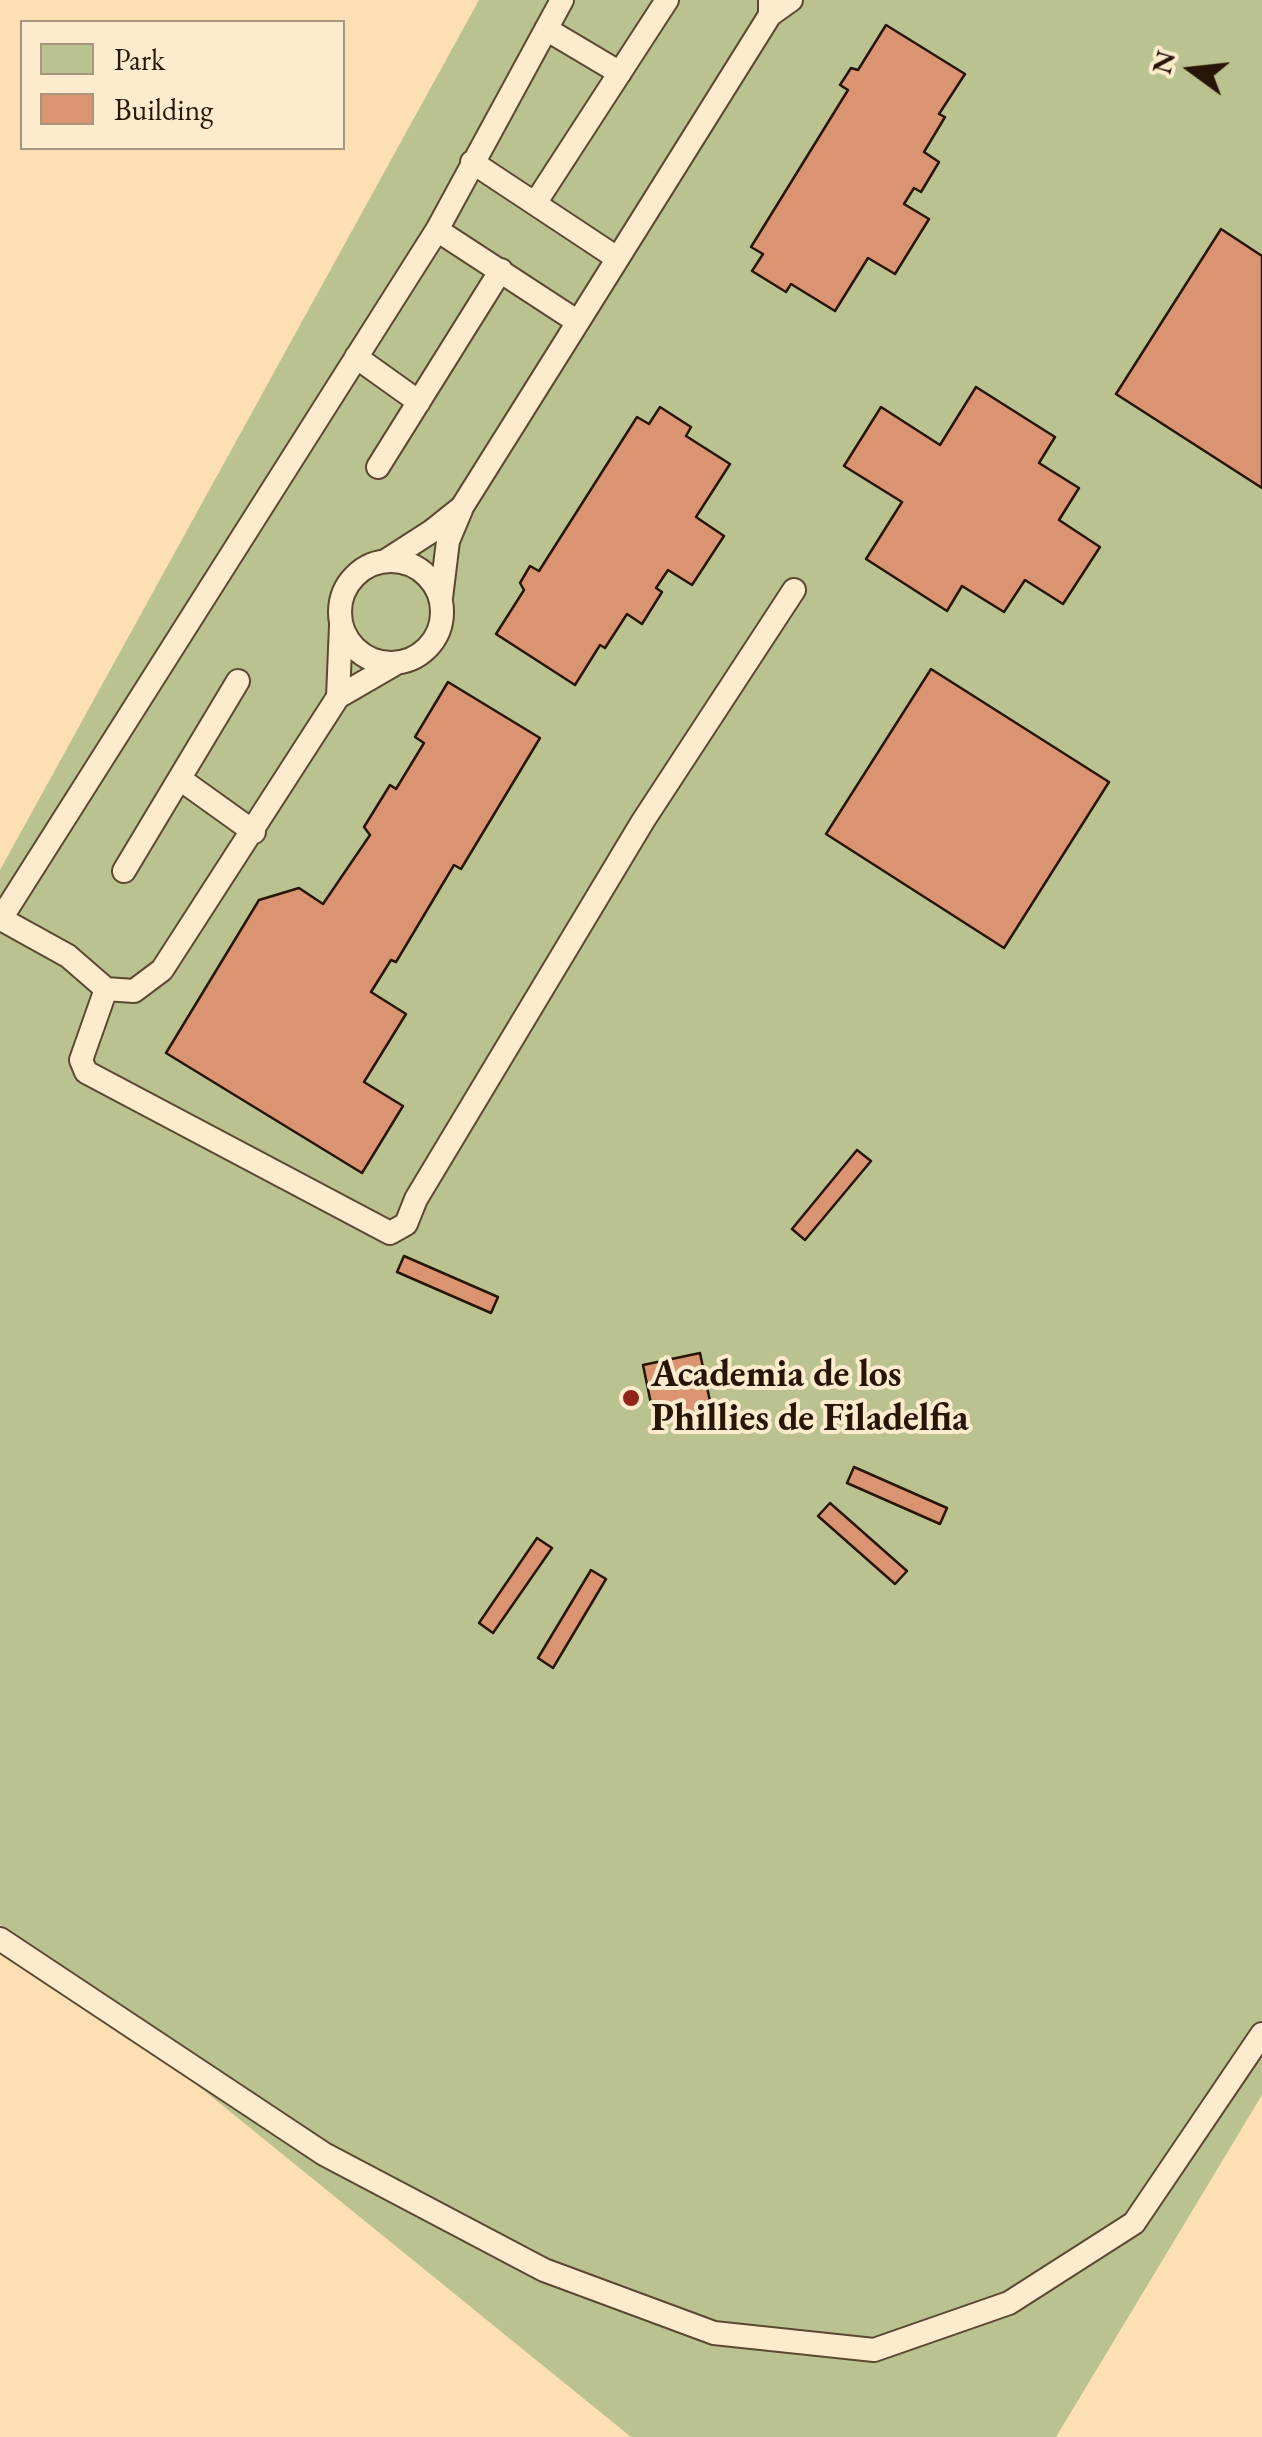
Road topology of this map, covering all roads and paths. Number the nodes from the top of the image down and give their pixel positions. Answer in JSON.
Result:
{"nodes":[{"id":1,"x":562,"y":0,"type":"edge"},
{"id":2,"x":668,"y":0,"type":"edge"},
{"id":3,"x":791,"y":0,"type":"edge"},
{"id":4,"x":770,"y":8,"type":"edge"},
{"id":5,"x":546,"y":30,"type":"junction"},
{"id":6,"x":620,"y":74,"type":"junction"},
{"id":7,"x":472,"y":162,"type":"junction"},
{"id":8,"x":536,"y":202,"type":"junction"},
{"id":9,"x":436,"y":230,"type":"junction"},
{"id":10,"x":617,"y":258,"type":"junction"},
{"id":11,"x":501,"y":270,"type":"junction"},
{"id":12,"x":578,"y":322,"type":"junction"},
{"id":13,"x":356,"y":357,"type":"junction"},
{"id":14,"x":419,"y":402,"type":"junction"},
{"id":15,"x":378,"y":467,"type":"dead end"},
{"id":16,"x":462,"y":507,"type":"junction"},
{"id":17,"x":386,"y":560,"type":"junction"},
{"id":18,"x":794,"y":590,"type":"dead end"},
{"id":19,"x":441,"y":598,"type":"junction"},
{"id":20,"x":341,"y":625,"type":"junction"},
{"id":21,"x":395,"y":664,"type":"junction"},
{"id":22,"x":238,"y":681,"type":"dead end"},
{"id":23,"x":338,"y":698,"type":"junction"},
{"id":24,"x":180,"y":780,"type":"junction"},
{"id":25,"x":254,"y":832,"type":"junction"},
{"id":26,"x":124,"y":872,"type":"dead end"},
{"id":27,"x":0,"y":920,"type":"edge"},
{"id":28,"x":106,"y":989,"type":"junction"},
{"id":29,"x":0,"y":1939,"type":"edge"},
{"id":30,"x":1262,"y":2034,"type":"edge"}],
"edges":[{"from":1,"to":5,"type":"lane"},
{"from":2,"to":6,"type":"lane"},
{"from":3,"to":4,"type":"lane"},
{"from":4,"to":10,"type":"lane"},
{"from":5,"to":6,"type":"lane"},
{"from":5,"to":7,"type":"lane"},
{"from":6,"to":8,"type":"lane"},
{"from":7,"to":8,"type":"lane"},
{"from":7,"to":9,"type":"lane"},
{"from":8,"to":10,"type":"lane"},
{"from":9,"to":11,"type":"lane"},
{"from":9,"to":13,"type":"lane"},
{"from":10,"to":12,"type":"lane"},
{"from":11,"to":12,"type":"lane"},
{"from":11,"to":14,"type":"lane"},
{"from":12,"to":16,"type":"lane"},
{"from":13,"to":14,"type":"lane"},
{"from":13,"to":27,"type":"lane"},
{"from":14,"to":15,"type":"lane"},
{"from":16,"to":17,"type":"lane"},
{"from":16,"to":19,"type":"lane"},
{"from":17,"to":19,"type":"lane"},
{"from":17,"to":20,"type":"lane"},
{"from":18,"to":28,"type":"lane"},
{"from":19,"to":21,"type":"lane"},
{"from":20,"to":21,"type":"lane"},
{"from":20,"to":23,"type":"lane"},
{"from":21,"to":23,"type":"lane"},
{"from":22,"to":24,"type":"lane"},
{"from":23,"to":25,"type":"lane"},
{"from":24,"to":25,"type":"lane"},
{"from":24,"to":26,"type":"lane"},
{"from":25,"to":28,"type":"lane"},
{"from":27,"to":28,"type":"lane"},
{"from":29,"to":30,"type":"lane"}]}
